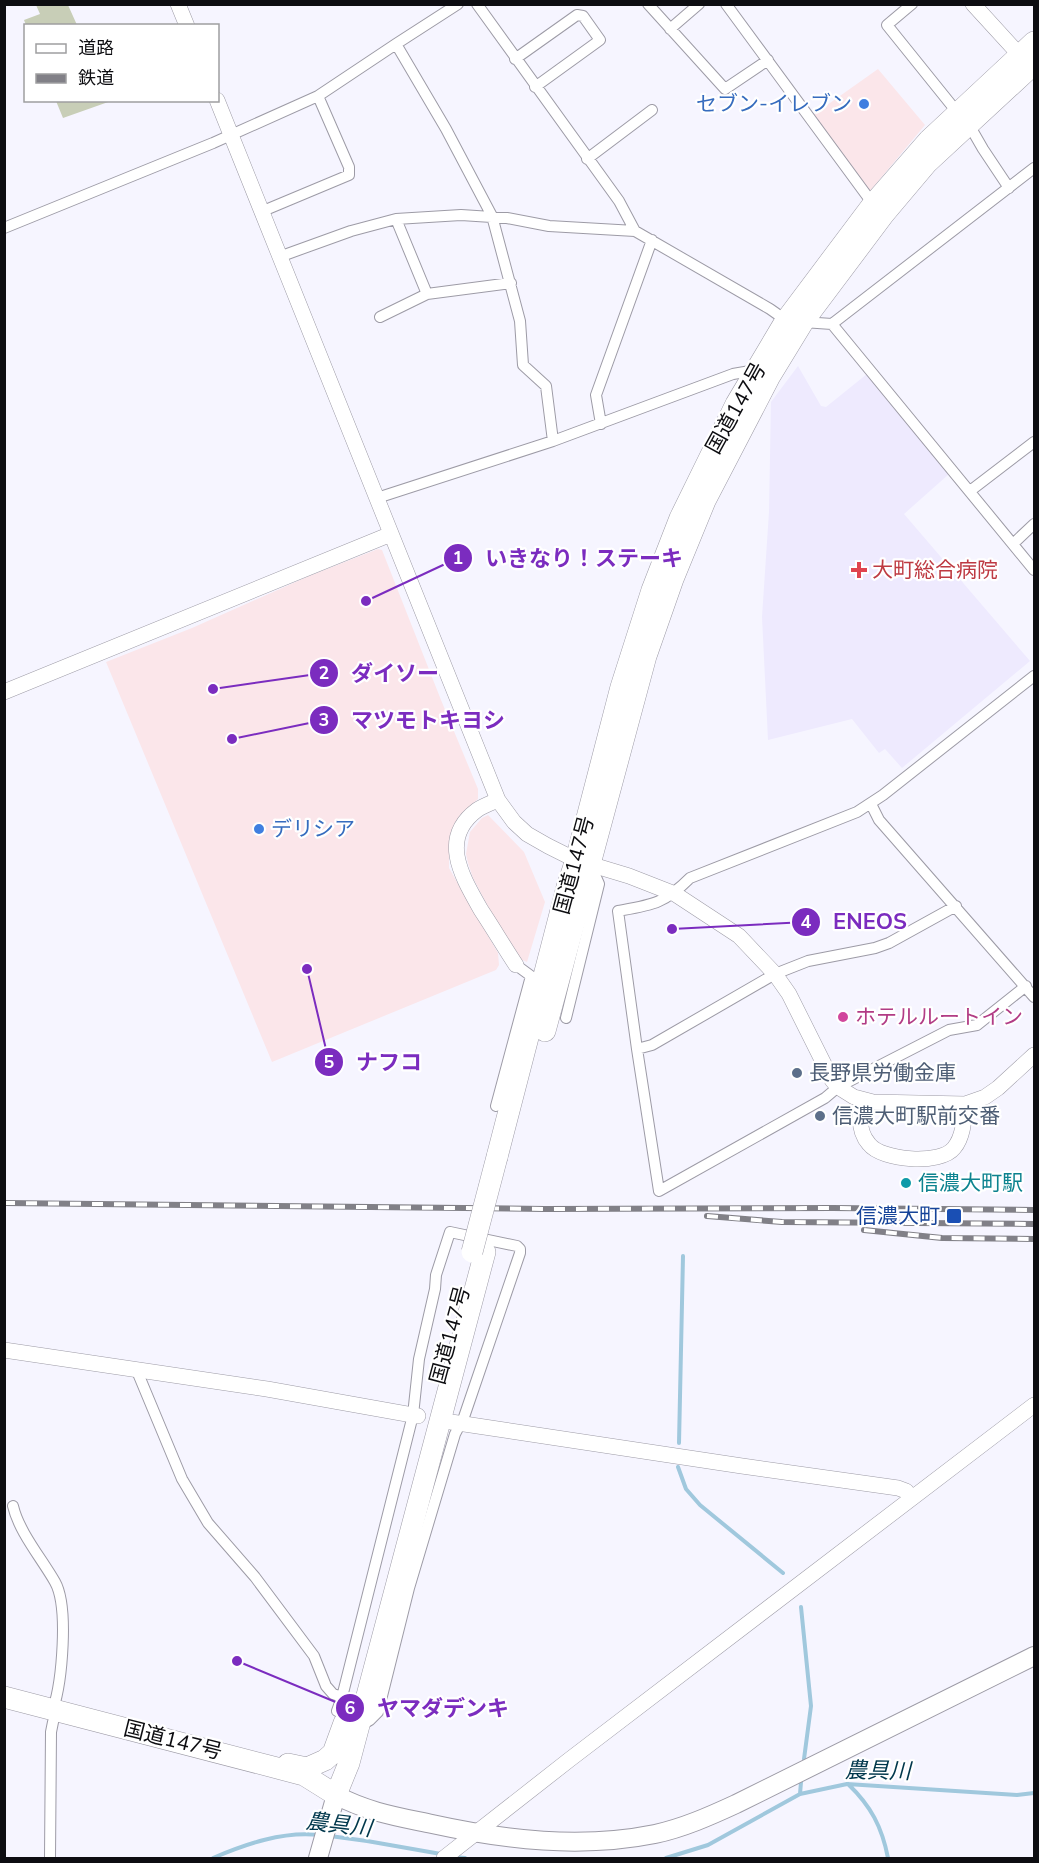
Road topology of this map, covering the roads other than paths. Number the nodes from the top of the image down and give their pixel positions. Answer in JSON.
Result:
{"nodes":[{"id":1,"x":178,"y":4,"type":"edge"},
{"id":2,"x":458,"y":4,"type":"edge"},
{"id":3,"x":477,"y":4,"type":"edge"},
{"id":4,"x":648,"y":4,"type":"edge"},
{"id":5,"x":699,"y":4,"type":"edge"},
{"id":6,"x":726,"y":4,"type":"edge"},
{"id":7,"x":912,"y":4,"type":"edge"},
{"id":8,"x":973,"y":4,"type":"edge"},
{"id":9,"x":186,"y":24,"type":"edge"},
{"id":10,"x":670,"y":29,"type":"junction"},
{"id":11,"x":396,"y":44,"type":"junction"},
{"id":12,"x":515,"y":59,"type":"junction"},
{"id":13,"x":768,"y":60,"type":"junction"},
{"id":14,"x":1031,"y":60,"type":"edge"},
{"id":15,"x":535,"y":87,"type":"junction"},
{"id":16,"x":318,"y":96,"type":"junction"},
{"id":17,"x":218,"y":102,"type":"edge"},
{"id":18,"x":652,"y":110,"type":"dead end"},
{"id":19,"x":963,"y":118,"type":"junction"},
{"id":20,"x":231,"y":135,"type":"junction"},
{"id":21,"x":587,"y":159,"type":"junction"},
{"id":22,"x":1035,"y":168,"type":"edge"},
{"id":23,"x":1009,"y":188,"type":"junction"},
{"id":24,"x":873,"y":204,"type":"junction"},
{"id":25,"x":263,"y":211,"type":"junction"},
{"id":26,"x":492,"y":216,"type":"junction"},
{"id":27,"x":396,"y":219,"type":"junction"},
{"id":28,"x":4,"y":228,"type":"edge"},
{"id":29,"x":635,"y":231,"type":"junction"},
{"id":30,"x":652,"y":240,"type":"junction"},
{"id":31,"x":279,"y":257,"type":"junction"},
{"id":32,"x":511,"y":283,"type":"junction"},
{"id":33,"x":427,"y":294,"type":"junction"},
{"id":34,"x":380,"y":317,"type":"dead end"},
{"id":35,"x":794,"y":321,"type":"junction"},
{"id":36,"x":832,"y":324,"type":"junction"},
{"id":37,"x":764,"y":373,"type":"junction"},
{"id":38,"x":601,"y":424,"type":"junction"},
{"id":39,"x":553,"y":441,"type":"junction"},
{"id":40,"x":1035,"y":442,"type":"edge"},
{"id":41,"x":970,"y":491,"type":"junction"},
{"id":42,"x":377,"y":498,"type":"junction"},
{"id":43,"x":1035,"y":524,"type":"edge"},
{"id":44,"x":391,"y":534,"type":"junction"},
{"id":45,"x":1013,"y":544,"type":"junction"},
{"id":46,"x":1035,"y":570,"type":"edge"},
{"id":47,"x":1035,"y":676,"type":"edge"},
{"id":48,"x":4,"y":692,"type":"edge"},
{"id":49,"x":498,"y":800,"type":"junction"},
{"id":50,"x":871,"y":804,"type":"junction"},
{"id":51,"x":583,"y":862,"type":"junction"},
{"id":52,"x":675,"y":894,"type":"junction"},
{"id":53,"x":956,"y":906,"type":"junction"},
{"id":54,"x":516,"y":965,"type":"joint"},
{"id":55,"x":775,"y":974,"type":"junction"},
{"id":56,"x":1026,"y":987,"type":"junction"},
{"id":57,"x":1035,"y":997,"type":"edge"},
{"id":58,"x":566,"y":1017,"type":"dead end"},
{"id":59,"x":637,"y":1049,"type":"junction"},
{"id":60,"x":1035,"y":1055,"type":"edge"},
{"id":61,"x":838,"y":1087,"type":"junction"},
{"id":62,"x":862,"y":1100,"type":"junction"},
{"id":63,"x":965,"y":1104,"type":"junction"},
{"id":64,"x":496,"y":1106,"type":"dead end"},
{"id":65,"x":4,"y":1350,"type":"edge"},
{"id":66,"x":137,"y":1371,"type":"junction"},
{"id":67,"x":1035,"y":1405,"type":"edge"},
{"id":68,"x":416,"y":1415,"type":"junction"},
{"id":69,"x":455,"y":1422,"type":"junction"},
{"id":70,"x":912,"y":1498,"type":"junction"},
{"id":71,"x":13,"y":1506,"type":"dead end"},
{"id":72,"x":1035,"y":1656,"type":"edge"},
{"id":73,"x":4,"y":1697,"type":"edge"},
{"id":74,"x":4,"y":1711,"type":"edge"},
{"id":75,"x":350,"y":1712,"type":"junction"},
{"id":76,"x":53,"y":1716,"type":"junction"},
{"id":77,"x":241,"y":1758,"type":"junction"},
{"id":78,"x":336,"y":1796,"type":"junction"},
{"id":79,"x":472,"y":1837,"type":"junction"},
{"id":80,"x":320,"y":1851,"type":"edge"},
{"id":81,"x":50,"y":1858,"type":"edge"},
{"id":82,"x":444,"y":1858,"type":"edge"}],
"edges":[{"from":1,"to":9,"type":"street"},
{"from":2,"to":11,"type":"street"},
{"from":3,"to":12,"type":"street"},
{"from":4,"to":10,"type":"street"},
{"from":5,"to":10,"type":"street"},
{"from":6,"to":13,"type":"street"},
{"from":7,"to":19,"type":"street"},
{"from":8,"to":14,"type":"street"},
{"from":10,"to":13,"type":"street"},
{"from":11,"to":16,"type":"street"},
{"from":11,"to":26,"type":"street"},
{"from":12,"to":15,"type":"street"},
{"from":12,"to":15,"type":"street"},
{"from":13,"to":24,"type":"street"},
{"from":14,"to":19,"type":"highway","name":"国道147号"},
{"from":15,"to":21,"type":"street"},
{"from":16,"to":20,"type":"street"},
{"from":16,"to":25,"type":"street"},
{"from":17,"to":20,"type":"street"},
{"from":18,"to":21,"type":"street"},
{"from":19,"to":23,"type":"street"},
{"from":19,"to":24,"type":"highway","name":"国道147号"},
{"from":19,"to":35,"type":"highway","name":"国道147号"},
{"from":20,"to":25,"type":"street"},
{"from":20,"to":28,"type":"street"},
{"from":21,"to":29,"type":"street"},
{"from":22,"to":23,"type":"street"},
{"from":23,"to":36,"type":"street"},
{"from":24,"to":35,"type":"highway","name":"国道147号"},
{"from":25,"to":31,"type":"street"},
{"from":26,"to":27,"type":"street"},
{"from":26,"to":29,"type":"street"},
{"from":26,"to":32,"type":"street"},
{"from":27,"to":31,"type":"street"},
{"from":27,"to":33,"type":"street"},
{"from":29,"to":30,"type":"street"},
{"from":30,"to":35,"type":"street"},
{"from":30,"to":38,"type":"street"},
{"from":31,"to":42,"type":"street"},
{"from":32,"to":33,"type":"street"},
{"from":32,"to":39,"type":"street"},
{"from":33,"to":34,"type":"street"},
{"from":35,"to":36,"type":"street"},
{"from":35,"to":37,"type":"highway","name":"国道147号"},
{"from":36,"to":41,"type":"street"},
{"from":37,"to":38,"type":"street"},
{"from":37,"to":51,"type":"highway","name":"国道147号"},
{"from":38,"to":39,"type":"street"},
{"from":39,"to":42,"type":"street"},
{"from":40,"to":41,"type":"street"},
{"from":41,"to":45,"type":"street"},
{"from":42,"to":44,"type":"street"},
{"from":43,"to":45,"type":"street"},
{"from":44,"to":48,"type":"street"},
{"from":44,"to":49,"type":"street"},
{"from":45,"to":46,"type":"street"},
{"from":47,"to":50,"type":"street"},
{"from":49,"to":51,"type":"street"},
{"from":49,"to":54,"type":"street"},
{"from":50,"to":52,"type":"street"},
{"from":50,"to":53,"type":"street"},
{"from":51,"to":52,"type":"street"},
{"from":51,"to":58,"type":"street"},
{"from":51,"to":75,"type":"highway","name":"国道147号"},
{"from":52,"to":55,"type":"street"},
{"from":52,"to":59,"type":"street"},
{"from":53,"to":55,"type":"street"},
{"from":53,"to":56,"type":"street"},
{"from":54,"to":64,"type":"street"},
{"from":55,"to":59,"type":"street"},
{"from":55,"to":61,"type":"street"},
{"from":56,"to":57,"type":"street"},
{"from":56,"to":61,"type":"street"},
{"from":59,"to":61,"type":"street"},
{"from":60,"to":63,"type":"street"},
{"from":61,"to":62,"type":"street"},
{"from":62,"to":63,"type":"street"},
{"from":62,"to":63,"type":"street"},
{"from":65,"to":66,"type":"street"},
{"from":66,"to":68,"type":"street"},
{"from":66,"to":75,"type":"street"},
{"from":67,"to":70,"type":"street"},
{"from":68,"to":69,"type":"street"},
{"from":68,"to":75,"type":"street"},
{"from":69,"to":70,"type":"street"},
{"from":69,"to":75,"type":"street"},
{"from":70,"to":79,"type":"street"},
{"from":71,"to":76,"type":"street"},
{"from":72,"to":79,"type":"main road"},
{"from":73,"to":76,"type":"highway","name":"国道147号"},
{"from":74,"to":76,"type":"highway","name":"国道147号"},
{"from":75,"to":77,"type":"highway"},
{"from":75,"to":78,"type":"highway","name":"国道147号"},
{"from":76,"to":77,"type":"highway","name":"国道147号"},
{"from":76,"to":78,"type":"highway","name":"国道147号"},
{"from":76,"to":81,"type":"street"},
{"from":77,"to":78,"type":"highway","name":"国道147号"},
{"from":78,"to":79,"type":"main road"},
{"from":78,"to":80,"type":"main road"},
{"from":79,"to":82,"type":"street"}]}
